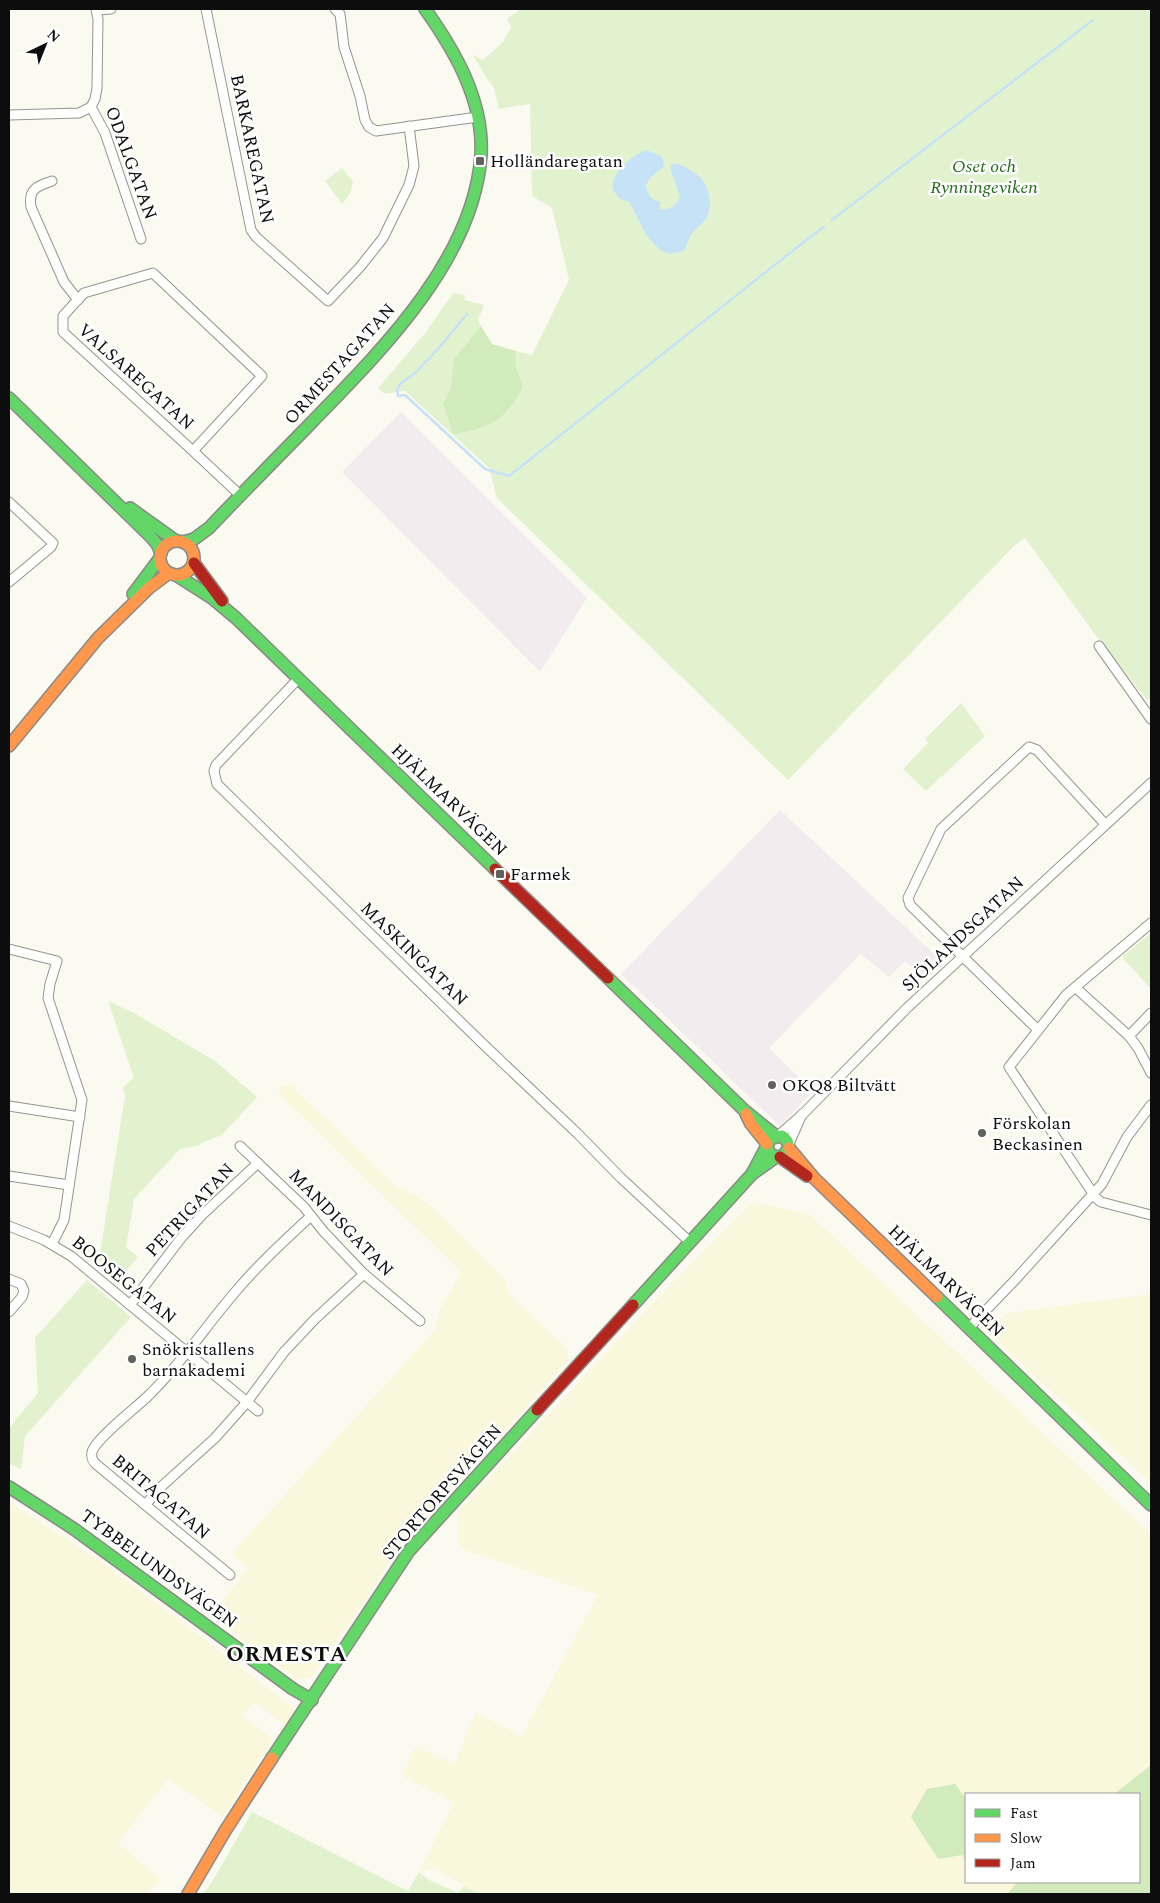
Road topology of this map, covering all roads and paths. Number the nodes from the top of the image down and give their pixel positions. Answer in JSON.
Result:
{"nodes":[{"id":1,"x":111,"y":9,"type":"edge"},
{"id":2,"x":206,"y":9,"type":"edge"},
{"id":3,"x":336,"y":9,"type":"edge"},
{"id":4,"x":425,"y":9,"type":"edge"},
{"id":5,"x":96,"y":10,"type":"edge"},
{"id":6,"x":91,"y":106,"type":"junction"},
{"id":7,"x":9,"y":114,"type":"edge"},
{"id":8,"x":478,"y":117,"type":"junction"},
{"id":9,"x":409,"y":126,"type":"junction"},
{"id":10,"x":52,"y":182,"type":"dead end"},
{"id":11,"x":141,"y":239,"type":"dead end"},
{"id":12,"x":78,"y":300,"type":"junction"},
{"id":13,"x":9,"y":398,"type":"edge"},
{"id":14,"x":193,"y":451,"type":"junction"},
{"id":15,"x":105,"y":492,"type":"junction"},
{"id":16,"x":241,"y":496,"type":"junction"},
{"id":17,"x":9,"y":502,"type":"edge"},
{"id":18,"x":209,"y":528,"type":"junction"},
{"id":19,"x":180,"y":541,"type":"junction"},
{"id":20,"x":161,"y":556,"type":"junction"},
{"id":21,"x":194,"y":561,"type":"junction"},
{"id":22,"x":173,"y":574,"type":"junction"},
{"id":23,"x":9,"y":582,"type":"edge"},
{"id":24,"x":236,"y":618,"type":"junction"},
{"id":25,"x":111,"y":624,"type":"junction"},
{"id":26,"x":1099,"y":646,"type":"dead end"},
{"id":27,"x":298,"y":679,"type":"junction"},
{"id":28,"x":1151,"y":719,"type":"edge"},
{"id":29,"x":9,"y":746,"type":"edge"},
{"id":30,"x":1151,"y":783,"type":"edge"},
{"id":31,"x":1105,"y":824,"type":"junction"},
{"id":32,"x":1151,"y":922,"type":"edge"},
{"id":33,"x":9,"y":950,"type":"edge"},
{"id":34,"x":962,"y":956,"type":"junction"},
{"id":35,"x":1076,"y":988,"type":"junction"},
{"id":36,"x":1151,"y":1013,"type":"edge"},
{"id":37,"x":1038,"y":1030,"type":"junction"},
{"id":38,"x":1129,"y":1036,"type":"junction"},
{"id":39,"x":1151,"y":1073,"type":"edge"},
{"id":40,"x":1151,"y":1105,"type":"edge"},
{"id":41,"x":9,"y":1106,"type":"edge"},
{"id":42,"x":745,"y":1111,"type":"junction"},
{"id":43,"x":802,"y":1114,"type":"junction"},
{"id":44,"x":80,"y":1117,"type":"junction"},
{"id":45,"x":777,"y":1136,"type":"junction"},
{"id":46,"x":240,"y":1146,"type":"dead end"},
{"id":47,"x":767,"y":1146,"type":"junction"},
{"id":48,"x":789,"y":1146,"type":"junction"},
{"id":49,"x":778,"y":1157,"type":"junction"},
{"id":50,"x":258,"y":1162,"type":"junction"},
{"id":51,"x":752,"y":1174,"type":"junction"},
{"id":52,"x":9,"y":1176,"type":"edge"},
{"id":53,"x":814,"y":1178,"type":"junction"},
{"id":54,"x":69,"y":1185,"type":"junction"},
{"id":55,"x":1093,"y":1194,"type":"junction"},
{"id":56,"x":1151,"y":1215,"type":"edge"},
{"id":57,"x":311,"y":1216,"type":"junction"},
{"id":58,"x":9,"y":1226,"type":"edge"},
{"id":59,"x":690,"y":1242,"type":"junction"},
{"id":60,"x":52,"y":1244,"type":"junction"},
{"id":61,"x":364,"y":1274,"type":"junction"},
{"id":62,"x":9,"y":1279,"type":"edge"},
{"id":63,"x":130,"y":1305,"type":"junction"},
{"id":64,"x":9,"y":1312,"type":"edge"},
{"id":65,"x":420,"y":1322,"type":"dead end"},
{"id":66,"x":969,"y":1328,"type":"junction"},
{"id":67,"x":187,"y":1352,"type":"junction"},
{"id":68,"x":247,"y":1402,"type":"junction"},
{"id":69,"x":258,"y":1411,"type":"dead end"},
{"id":70,"x":9,"y":1487,"type":"edge"},
{"id":71,"x":145,"y":1505,"type":"junction"},
{"id":72,"x":1151,"y":1505,"type":"edge"},
{"id":73,"x":230,"y":1575,"type":"dead end"},
{"id":74,"x":312,"y":1700,"type":"junction"},
{"id":75,"x":188,"y":1894,"type":"edge"}],
"edges":[{"from":1,"to":5,"type":"street"},
{"from":2,"to":9,"type":"street","name":"BARKAREGATAN"},
{"from":3,"to":9,"type":"street"},
{"from":4,"to":8,"type":"street","name":"ORMESTAGATAN"},
{"from":5,"to":6,"type":"street","name":"ODALGATAN"},
{"from":6,"to":7,"type":"street"},
{"from":6,"to":11,"type":"street","name":"ODALGATAN"},
{"from":8,"to":9,"type":"street"},
{"from":8,"to":16,"type":"street","name":"ORMESTAGATAN"},
{"from":10,"to":12,"type":"street","name":"VALSAREGATAN"},
{"from":12,"to":14,"type":"street","name":"VALSAREGATAN"},
{"from":12,"to":14,"type":"street","name":"VALSAREGATAN"},
{"from":13,"to":15,"type":"street"},
{"from":14,"to":16,"type":"street","name":"VALSAREGATAN"},
{"from":15,"to":19,"type":"street"},
{"from":15,"to":20,"type":"street"},
{"from":16,"to":18,"type":"street","name":"ORMESTAGATAN"},
{"from":17,"to":23,"type":"street"},
{"from":18,"to":19,"type":"street","name":"ORMESTAGATAN"},
{"from":18,"to":21,"type":"street","name":"ORMESTAGATAN"},
{"from":19,"to":20,"type":"street"},
{"from":19,"to":21,"type":"street"},
{"from":20,"to":22,"type":"street"},
{"from":20,"to":25,"type":"street"},
{"from":21,"to":22,"type":"street"},
{"from":21,"to":24,"type":"street","name":"HJÄLMARVÄGEN"},
{"from":22,"to":24,"type":"street","name":"HJÄLMARVÄGEN"},
{"from":22,"to":25,"type":"street"},
{"from":24,"to":27,"type":"street","name":"HJÄLMARVÄGEN"},
{"from":25,"to":29,"type":"street"},
{"from":26,"to":28,"type":"street"},
{"from":27,"to":42,"type":"street","name":"HJÄLMARVÄGEN"},
{"from":27,"to":59,"type":"street","name":"MASKINGATAN"},
{"from":30,"to":31,"type":"street","name":"SJÖLANDSGATAN"},
{"from":31,"to":34,"type":"street","name":"SJÖLANDSGATAN"},
{"from":31,"to":34,"type":"street"},
{"from":32,"to":35,"type":"street"},
{"from":33,"to":44,"type":"street"},
{"from":34,"to":37,"type":"street"},
{"from":34,"to":43,"type":"street","name":"SJÖLANDSGATAN"},
{"from":35,"to":37,"type":"street"},
{"from":35,"to":38,"type":"street"},
{"from":36,"to":38,"type":"street"},
{"from":37,"to":55,"type":"street"},
{"from":38,"to":39,"type":"street"},
{"from":40,"to":55,"type":"street"},
{"from":41,"to":44,"type":"street"},
{"from":42,"to":45,"type":"street","name":"HJÄLMARVÄGEN"},
{"from":42,"to":47,"type":"street","name":"HJÄLMARVÄGEN"},
{"from":43,"to":45,"type":"street","name":"SJÖLANDSGATAN"},
{"from":43,"to":48,"type":"street","name":"SJÖLANDSGATAN"},
{"from":44,"to":54,"type":"street"},
{"from":45,"to":47,"type":"street"},
{"from":45,"to":48,"type":"street"},
{"from":46,"to":50,"type":"street","name":"MANDISGATAN"},
{"from":47,"to":49,"type":"street"},
{"from":47,"to":51,"type":"street","name":"STORTORPSVÄGEN"},
{"from":48,"to":49,"type":"street"},
{"from":48,"to":53,"type":"street","name":"HJÄLMARVÄGEN"},
{"from":49,"to":51,"type":"street","name":"STORTORPSVÄGEN"},
{"from":49,"to":53,"type":"street","name":"HJÄLMARVÄGEN"},
{"from":50,"to":57,"type":"street","name":"MANDISGATAN"},
{"from":50,"to":63,"type":"street","name":"PETRIGATAN"},
{"from":51,"to":59,"type":"street","name":"STORTORPSVÄGEN"},
{"from":52,"to":54,"type":"street"},
{"from":53,"to":66,"type":"street","name":"HJÄLMARVÄGEN"},
{"from":54,"to":60,"type":"street"},
{"from":55,"to":56,"type":"street"},
{"from":55,"to":66,"type":"street"},
{"from":57,"to":61,"type":"street","name":"MANDISGATAN"},
{"from":57,"to":67,"type":"street","name":"BRITAGATAN"},
{"from":58,"to":60,"type":"street","name":"BOOSEGATAN"},
{"from":59,"to":74,"type":"street","name":"STORTORPSVÄGEN"},
{"from":60,"to":63,"type":"street","name":"BOOSEGATAN"},
{"from":61,"to":65,"type":"street","name":"MANDISGATAN"},
{"from":61,"to":68,"type":"street"},
{"from":62,"to":64,"type":"street"},
{"from":63,"to":67,"type":"street","name":"BOOSEGATAN"},
{"from":66,"to":72,"type":"street","name":"HJÄLMARVÄGEN"},
{"from":67,"to":68,"type":"street","name":"BOOSEGATAN"},
{"from":67,"to":71,"type":"street","name":"BRITAGATAN"},
{"from":68,"to":69,"type":"street","name":"BOOSEGATAN"},
{"from":68,"to":71,"type":"street"},
{"from":70,"to":74,"type":"street","name":"TYBBELUNDSVÄGEN"},
{"from":71,"to":73,"type":"street","name":"BRITAGATAN"},
{"from":74,"to":75,"type":"street","name":"STORTORPSVÄGEN"}]}
